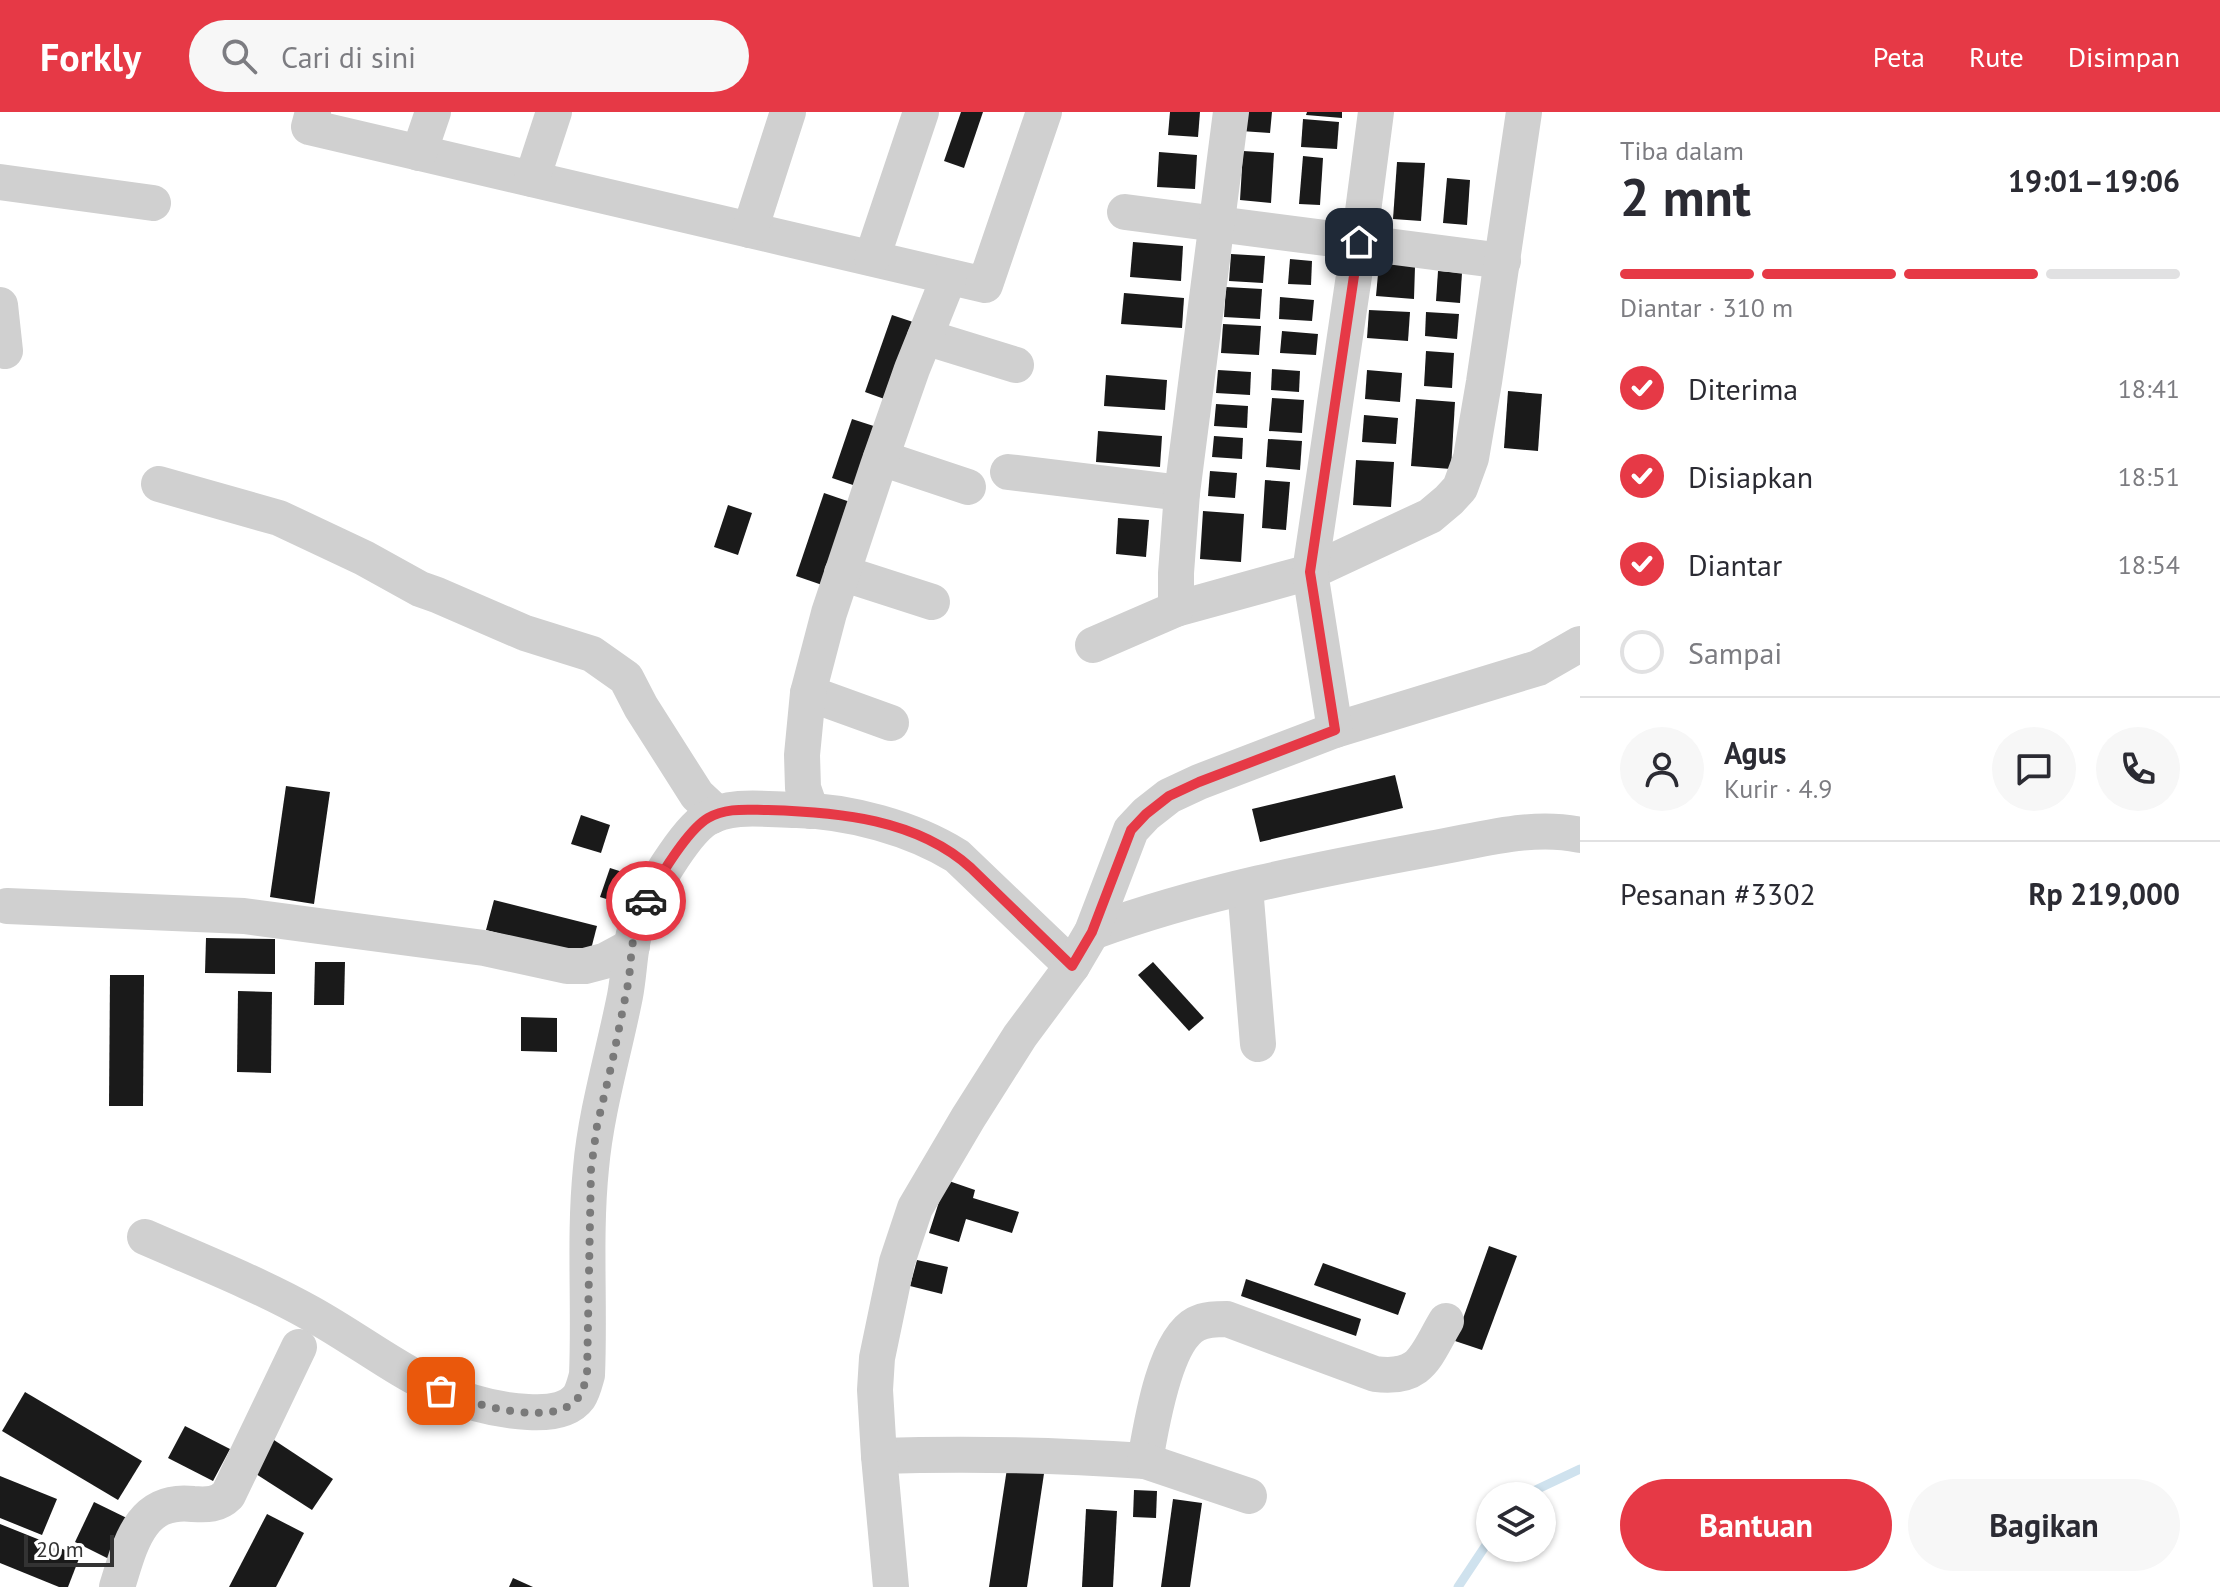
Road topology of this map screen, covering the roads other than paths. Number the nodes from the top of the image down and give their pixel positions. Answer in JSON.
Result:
{"nodes":[{"id":1,"x":313,"y":112,"type":"edge"},
{"id":2,"x":433,"y":112,"type":"edge"},
{"id":3,"x":554,"y":112,"type":"edge"},
{"id":4,"x":788,"y":112,"type":"edge"},
{"id":5,"x":921,"y":112,"type":"edge"},
{"id":6,"x":1044,"y":112,"type":"edge"},
{"id":7,"x":1231,"y":112,"type":"edge"},
{"id":8,"x":1376,"y":112,"type":"edge"},
{"id":9,"x":1524,"y":112,"type":"edge"},
{"id":10,"x":419,"y":153,"type":"junction"},
{"id":11,"x":532,"y":179,"type":"junction"},
{"id":12,"x":0,"y":182,"type":"edge"},
{"id":13,"x":153,"y":203,"type":"dead end"},
{"id":14,"x":1125,"y":212,"type":"dead end"},
{"id":15,"x":1218,"y":225,"type":"junction"},
{"id":16,"x":750,"y":230,"type":"junction"},
{"id":17,"x":1359,"y":242,"type":"junction"},
{"id":18,"x":872,"y":258,"type":"junction"},
{"id":19,"x":1503,"y":261,"type":"junction"},
{"id":20,"x":949,"y":277,"type":"junction"},
{"id":21,"x":0,"y":305,"type":"edge"},
{"id":22,"x":925,"y":337,"type":"junction"},
{"id":23,"x":0,"y":350,"type":"edge"},
{"id":24,"x":1016,"y":365,"type":"dead end"},
{"id":25,"x":881,"y":458,"type":"junction"},
{"id":26,"x":1008,"y":472,"type":"dead end"},
{"id":27,"x":159,"y":484,"type":"dead end"},
{"id":28,"x":968,"y":487,"type":"dead end"},
{"id":29,"x":1182,"y":493,"type":"junction"},
{"id":30,"x":1310,"y":572,"type":"junction"},
{"id":31,"x":842,"y":573,"type":"junction"},
{"id":32,"x":932,"y":602,"type":"dead end"},
{"id":33,"x":1176,"y":609,"type":"junction"},
{"id":34,"x":1580,"y":644,"type":"edge"},
{"id":35,"x":1093,"y":645,"type":"dead end"},
{"id":36,"x":808,"y":693,"type":"junction"},
{"id":37,"x":891,"y":723,"type":"dead end"},
{"id":38,"x":1335,"y":730,"type":"junction"},
{"id":39,"x":811,"y":811,"type":"junction"},
{"id":40,"x":712,"y":816,"type":"junction"},
{"id":41,"x":1580,"y":835,"type":"edge"},
{"id":42,"x":1245,"y":887,"type":"junction"},
{"id":43,"x":7,"y":906,"type":"dead end"},
{"id":44,"x":1092,"y":932,"type":"junction"},
{"id":45,"x":632,"y":946,"type":"junction"},
{"id":46,"x":1072,"y":966,"type":"junction"},
{"id":47,"x":1258,"y":1044,"type":"dead end"},
{"id":48,"x":145,"y":1237,"type":"dead end"},
{"id":49,"x":1446,"y":1321,"type":"dead end"},
{"id":50,"x":299,"y":1347,"type":"dead end"},
{"id":51,"x":879,"y":1456,"type":"junction"},
{"id":52,"x":1145,"y":1461,"type":"junction"},
{"id":53,"x":1249,"y":1496,"type":"dead end"},
{"id":54,"x":117,"y":1587,"type":"edge"},
{"id":55,"x":891,"y":1587,"type":"edge"}],
"edges":[{"from":1,"to":10,"type":"street"},
{"from":2,"to":10,"type":"street"},
{"from":3,"to":11,"type":"street"},
{"from":4,"to":16,"type":"street"},
{"from":5,"to":18,"type":"street"},
{"from":6,"to":20,"type":"street"},
{"from":7,"to":15,"type":"street"},
{"from":8,"to":17,"type":"street"},
{"from":9,"to":19,"type":"street"},
{"from":10,"to":11,"type":"street"},
{"from":11,"to":16,"type":"street"},
{"from":12,"to":13,"type":"street"},
{"from":14,"to":15,"type":"street"},
{"from":15,"to":17,"type":"street"},
{"from":15,"to":29,"type":"street"},
{"from":16,"to":18,"type":"street"},
{"from":17,"to":19,"type":"street"},
{"from":17,"to":30,"type":"street"},
{"from":18,"to":20,"type":"street"},
{"from":19,"to":30,"type":"street"},
{"from":20,"to":22,"type":"street"},
{"from":21,"to":23,"type":"street"},
{"from":22,"to":24,"type":"street"},
{"from":22,"to":25,"type":"street"},
{"from":25,"to":28,"type":"street"},
{"from":25,"to":31,"type":"street"},
{"from":26,"to":29,"type":"street"},
{"from":27,"to":40,"type":"street"},
{"from":29,"to":33,"type":"street"},
{"from":30,"to":33,"type":"street"},
{"from":30,"to":38,"type":"street"},
{"from":31,"to":32,"type":"street"},
{"from":31,"to":36,"type":"street"},
{"from":33,"to":35,"type":"street"},
{"from":34,"to":38,"type":"street"},
{"from":36,"to":37,"type":"street"},
{"from":36,"to":39,"type":"street"},
{"from":38,"to":44,"type":"street"},
{"from":39,"to":40,"type":"street"},
{"from":39,"to":46,"type":"street"},
{"from":40,"to":45,"type":"street"},
{"from":41,"to":42,"type":"street"},
{"from":42,"to":44,"type":"street"},
{"from":42,"to":47,"type":"street"},
{"from":43,"to":45,"type":"street"},
{"from":44,"to":46,"type":"street"},
{"from":45,"to":48,"type":"street"},
{"from":46,"to":51,"type":"street"},
{"from":49,"to":52,"type":"street"},
{"from":50,"to":54,"type":"street"},
{"from":51,"to":52,"type":"street"},
{"from":51,"to":55,"type":"street"},
{"from":52,"to":53,"type":"street"}]}
